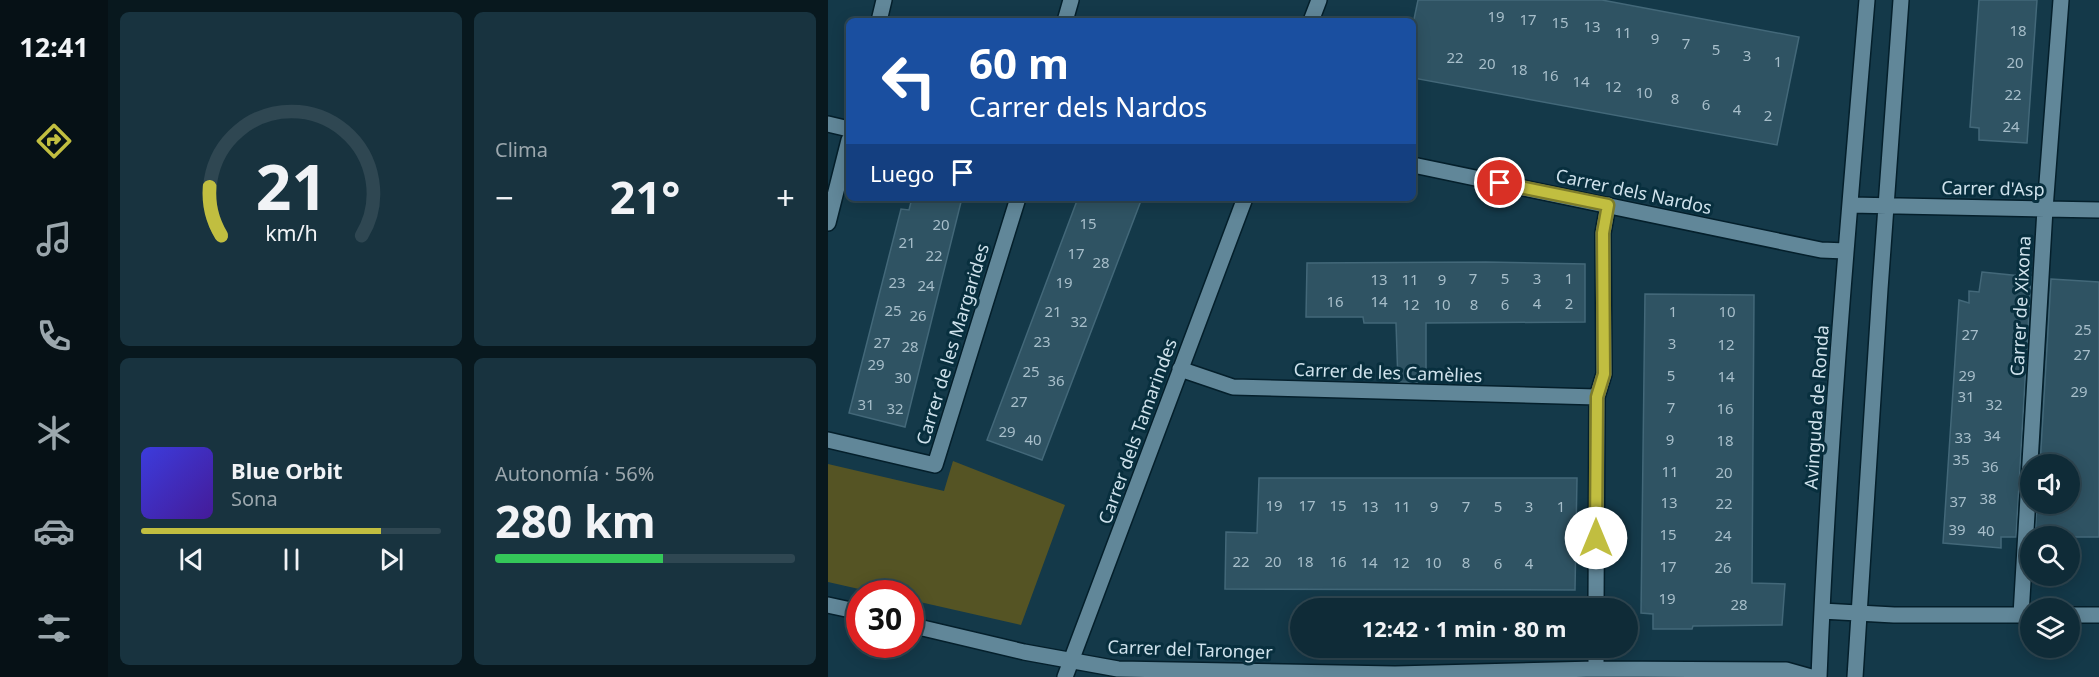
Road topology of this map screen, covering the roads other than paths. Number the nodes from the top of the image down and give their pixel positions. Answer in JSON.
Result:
{"nodes":[{"id":1,"x":884,"y":0,"type":"edge"},
{"id":2,"x":1071,"y":0,"type":"edge"},
{"id":3,"x":1319,"y":0,"type":"edge"},
{"id":4,"x":1867,"y":0,"type":"edge"},
{"id":5,"x":1901,"y":0,"type":"edge"},
{"id":6,"x":2061,"y":0,"type":"edge"},
{"id":7,"x":880,"y":18,"type":"edge"},
{"id":8,"x":1066,"y":18,"type":"edge"},
{"id":9,"x":1312,"y":18,"type":"edge"},
{"id":10,"x":828,"y":124,"type":"edge"},
{"id":11,"x":846,"y":128,"type":"edge"},
{"id":12,"x":846,"y":152,"type":"edge"},
{"id":13,"x":1416,"y":166,"type":"edge"},
{"id":14,"x":1017,"y":201,"type":"edge"},
{"id":15,"x":1244,"y":201,"type":"edge"},
{"id":16,"x":1608,"y":205,"type":"junction"},
{"id":17,"x":1850,"y":205,"type":"junction"},
{"id":18,"x":1886,"y":206,"type":"junction"},
{"id":19,"x":2045,"y":209,"type":"junction"},
{"id":20,"x":2099,"y":210,"type":"edge"},
{"id":21,"x":828,"y":223,"type":"edge"},
{"id":22,"x":1846,"y":251,"type":"junction"},
{"id":23,"x":1180,"y":369,"type":"junction"},
{"id":24,"x":1597,"y":397,"type":"junction"},
{"id":25,"x":828,"y":440,"type":"edge"},
{"id":26,"x":1596,"y":598,"type":"edge"},
{"id":27,"x":2027,"y":598,"type":"edge"},
{"id":28,"x":828,"y":605,"type":"edge"},
{"id":29,"x":846,"y":609,"type":"edge"},
{"id":30,"x":1822,"y":611,"type":"junction"},
{"id":31,"x":1860,"y":612,"type":"junction"},
{"id":32,"x":2020,"y":615,"type":"edge"},
{"id":33,"x":2080,"y":615,"type":"edge"},
{"id":34,"x":2099,"y":615,"type":"edge"},
{"id":35,"x":924,"y":628,"type":"edge"},
{"id":36,"x":1596,"y":658,"type":"edge"},
{"id":37,"x":1071,"y":662,"type":"junction"},
{"id":38,"x":1596,"y":669,"type":"junction"},
{"id":39,"x":1065,"y":677,"type":"edge"},
{"id":40,"x":1811,"y":677,"type":"edge"},
{"id":41,"x":1819,"y":677,"type":"edge"},
{"id":42,"x":1856,"y":677,"type":"edge"}],
"edges":[{"from":1,"to":7,"type":"street"},
{"from":2,"to":8,"type":"street"},
{"from":3,"to":9,"type":"street"},
{"from":4,"to":17,"type":"street","name":"Avinguda de Ronda"},
{"from":5,"to":18,"type":"street"},
{"from":6,"to":19,"type":"street","name":"Carrer de Xixona"},
{"from":10,"to":11,"type":"street"},
{"from":12,"to":21,"type":"street"},
{"from":13,"to":16,"type":"street","name":"Carrer dels Nardos"},
{"from":14,"to":25,"type":"street","name":"Carrer de les Margarides"},
{"from":15,"to":23,"type":"street","name":"Carrer dels Tamarindes"},
{"from":16,"to":22,"type":"street","name":"Carrer dels Nardos"},
{"from":16,"to":24,"type":"street"},
{"from":17,"to":18,"type":"street"},
{"from":17,"to":22,"type":"street","name":"Avinguda de Ronda"},
{"from":18,"to":19,"type":"street","name":"Carrer d'Asp"},
{"from":18,"to":31,"type":"street"},
{"from":19,"to":20,"type":"street","name":"Carrer d'Asp"},
{"from":19,"to":27,"type":"street","name":"Carrer de Xixona"},
{"from":22,"to":30,"type":"street","name":"Avinguda de Ronda"},
{"from":23,"to":24,"type":"street","name":"Carrer de les Camèlies"},
{"from":23,"to":37,"type":"street","name":"Carrer dels Tamarindes"},
{"from":24,"to":26,"type":"street"},
{"from":28,"to":29,"type":"street"},
{"from":30,"to":31,"type":"street"},
{"from":30,"to":41,"type":"street","name":"Avinguda de Ronda"},
{"from":31,"to":32,"type":"street"},
{"from":31,"to":42,"type":"street"},
{"from":33,"to":34,"type":"street"},
{"from":35,"to":37,"type":"street","name":"Carrer del Taronger"},
{"from":36,"to":38,"type":"street"},
{"from":37,"to":38,"type":"street","name":"Carrer del Taronger"},
{"from":37,"to":39,"type":"street","name":"Carrer dels Tamarindes"},
{"from":38,"to":40,"type":"street","name":"Carrer del Taronger"}]}
